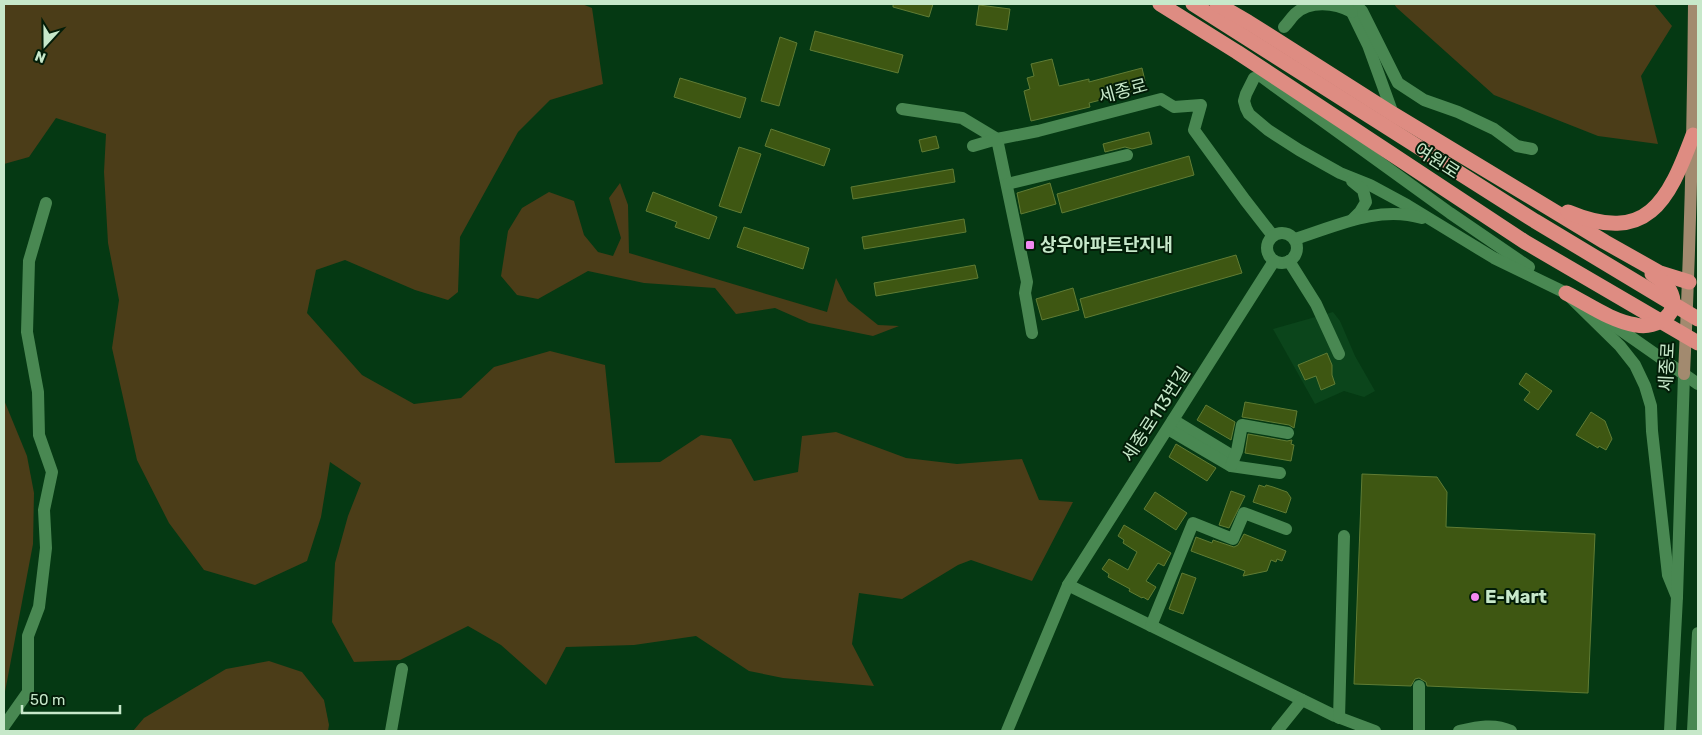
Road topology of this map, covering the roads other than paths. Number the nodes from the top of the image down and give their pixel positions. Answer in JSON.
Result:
{"nodes":[{"id":1,"x":1160,"y":4,"type":"edge"},
{"id":2,"x":1193,"y":4,"type":"edge"},
{"id":3,"x":1217,"y":4,"type":"edge"},
{"id":4,"x":1694,"y":4,"type":"edge"},
{"id":5,"x":1352,"y":6,"type":"edge"},
{"id":6,"x":1298,"y":8,"type":"edge"},
{"id":7,"x":1284,"y":27,"type":"dead end"},
{"id":8,"x":1237,"y":52,"type":"junction"},
{"id":9,"x":1254,"y":78,"type":"dead end"},
{"id":10,"x":902,"y":108,"type":"dead end"},
{"id":11,"x":1393,"y":114,"type":"junction"},
{"id":12,"x":1693,"y":135,"type":"junction"},
{"id":13,"x":997,"y":139,"type":"junction"},
{"id":14,"x":973,"y":146,"type":"dead end"},
{"id":15,"x":1532,"y":149,"type":"dead end"},
{"id":16,"x":1127,"y":155,"type":"dead end"},
{"id":17,"x":1340,"y":173,"type":"junction"},
{"id":18,"x":1007,"y":184,"type":"junction"},
{"id":19,"x":1526,"y":195,"type":"junction"},
{"id":20,"x":46,"y":203,"type":"dead end"},
{"id":21,"x":1352,"y":220,"type":"junction"},
{"id":22,"x":1439,"y":224,"type":"junction"},
{"id":23,"x":1273,"y":236,"type":"junction"},
{"id":24,"x":1295,"y":239,"type":"junction"},
{"id":25,"x":1605,"y":242,"type":"junction"},
{"id":26,"x":1274,"y":261,"type":"junction"},
{"id":27,"x":1289,"y":261,"type":"junction"},
{"id":28,"x":1694,"y":283,"type":"edge"},
{"id":29,"x":1566,"y":293,"type":"junction"},
{"id":30,"x":1698,"y":319,"type":"edge"},
{"id":31,"x":1032,"y":333,"type":"dead end"},
{"id":32,"x":1698,"y":343,"type":"edge"},
{"id":33,"x":1339,"y":354,"type":"dead end"},
{"id":34,"x":1684,"y":374,"type":"junction"},
{"id":35,"x":1698,"y":384,"type":"edge"},
{"id":36,"x":1171,"y":424,"type":"junction"},
{"id":37,"x":1288,"y":433,"type":"dead end"},
{"id":38,"x":1233,"y":461,"type":"junction"},
{"id":39,"x":1280,"y":472,"type":"dead end"},
{"id":40,"x":1286,"y":530,"type":"dead end"},
{"id":41,"x":1344,"y":536,"type":"dead end"},
{"id":42,"x":1068,"y":585,"type":"junction"},
{"id":43,"x":1677,"y":597,"type":"junction"},
{"id":44,"x":1151,"y":626,"type":"junction"},
{"id":45,"x":1698,"y":633,"type":"edge"},
{"id":46,"x":402,"y":669,"type":"dead end"},
{"id":47,"x":1419,"y":686,"type":"dead end"},
{"id":48,"x":1302,"y":700,"type":"junction"},
{"id":49,"x":1339,"y":718,"type":"junction"},
{"id":50,"x":4,"y":726,"type":"edge"},
{"id":51,"x":391,"y":731,"type":"edge"},
{"id":52,"x":1007,"y":731,"type":"edge"},
{"id":53,"x":1277,"y":731,"type":"edge"},
{"id":54,"x":1374,"y":731,"type":"edge"},
{"id":55,"x":1419,"y":731,"type":"edge"},
{"id":56,"x":1459,"y":731,"type":"edge"},
{"id":57,"x":1511,"y":731,"type":"edge"},
{"id":58,"x":1670,"y":731,"type":"edge"},
{"id":59,"x":1692,"y":731,"type":"edge"}],
"edges":[{"from":1,"to":8,"type":"highway","name":"여원로"},
{"from":2,"to":30,"type":"highway","name":"여원로"},
{"from":3,"to":11,"type":"highway"},
{"from":4,"to":12,"type":"main road","name":"세종로"},
{"from":5,"to":6,"type":"street"},
{"from":5,"to":11,"type":"street"},
{"from":5,"to":15,"type":"street"},
{"from":6,"to":7,"type":"street"},
{"from":8,"to":29,"type":"street"},
{"from":8,"to":32,"type":"highway","name":"여원로"},
{"from":9,"to":17,"type":"street"},
{"from":10,"to":13,"type":"street"},
{"from":11,"to":19,"type":"highway"},
{"from":12,"to":19,"type":"highway"},
{"from":12,"to":28,"type":"main road","name":"세종로"},
{"from":13,"to":14,"type":"street"},
{"from":13,"to":18,"type":"street"},
{"from":13,"to":23,"type":"street","name":"세종로"},
{"from":16,"to":18,"type":"street"},
{"from":17,"to":21,"type":"street"},
{"from":17,"to":22,"type":"street"},
{"from":18,"to":31,"type":"street"},
{"from":19,"to":25,"type":"highway"},
{"from":20,"to":50,"type":"street"},
{"from":21,"to":22,"type":"street"},
{"from":21,"to":24,"type":"street"},
{"from":22,"to":29,"type":"street"},
{"from":23,"to":24,"type":"street"},
{"from":23,"to":26,"type":"street"},
{"from":24,"to":27,"type":"street"},
{"from":25,"to":28,"type":"highway"},
{"from":25,"to":29,"type":"highway"},
{"from":26,"to":27,"type":"street"},
{"from":26,"to":36,"type":"street","name":"세종로113번길"},
{"from":27,"to":33,"type":"street"},
{"from":28,"to":34,"type":"main road","name":"세종로"},
{"from":29,"to":34,"type":"street"},
{"from":29,"to":43,"type":"street"},
{"from":34,"to":35,"type":"street"},
{"from":34,"to":43,"type":"street","name":"세종로"},
{"from":36,"to":38,"type":"street"},
{"from":36,"to":42,"type":"street","name":"세종로113번길"},
{"from":37,"to":38,"type":"street"},
{"from":38,"to":39,"type":"street"},
{"from":40,"to":44,"type":"street"},
{"from":41,"to":49,"type":"street"},
{"from":42,"to":44,"type":"street"},
{"from":42,"to":52,"type":"street","name":"세종로113번길"},
{"from":43,"to":58,"type":"street","name":"세종로"},
{"from":44,"to":48,"type":"street"},
{"from":45,"to":59,"type":"street"},
{"from":46,"to":51,"type":"street"},
{"from":47,"to":55,"type":"street"},
{"from":48,"to":49,"type":"street"},
{"from":48,"to":53,"type":"street"},
{"from":49,"to":54,"type":"street"},
{"from":56,"to":57,"type":"street"}]}
